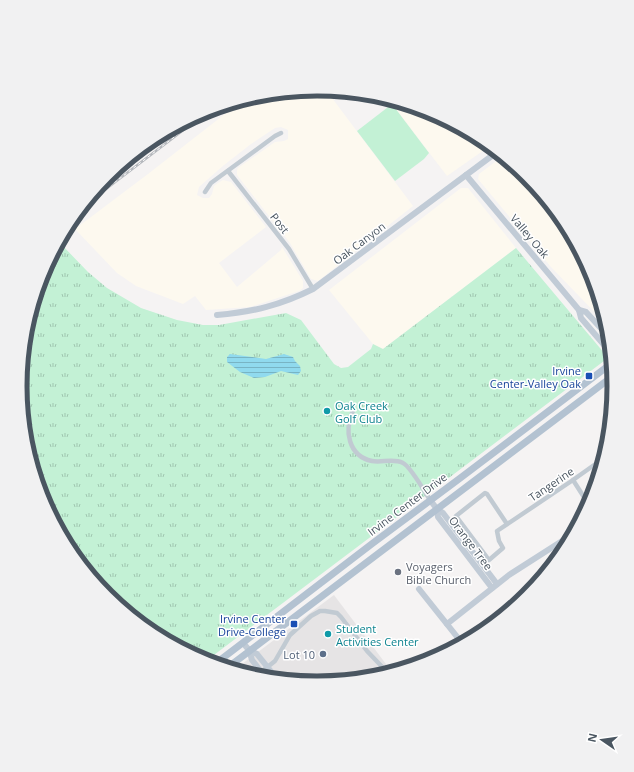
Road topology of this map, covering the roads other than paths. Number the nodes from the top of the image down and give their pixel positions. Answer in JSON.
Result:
{"nodes":[{"id":1,"x":281,"y":133,"type":"dead end"},
{"id":2,"x":493,"y":155,"type":"edge"},
{"id":3,"x":228,"y":170,"type":"junction"},
{"id":4,"x":466,"y":175,"type":"junction"},
{"id":5,"x":205,"y":192,"type":"dead end"},
{"id":6,"x":313,"y":289,"type":"junction"},
{"id":7,"x":579,"y":310,"type":"junction"},
{"id":8,"x":217,"y":315,"type":"dead end"},
{"id":9,"x":601,"y":328,"type":"edge"},
{"id":10,"x":604,"y":345,"type":"edge"},
{"id":11,"x":606,"y":368,"type":"edge"},
{"id":12,"x":607,"y":381,"type":"edge"},
{"id":13,"x":353,"y":411,"type":"dead end"},
{"id":14,"x":596,"y":463,"type":"edge"},
{"id":15,"x":573,"y":480,"type":"junction"},
{"id":16,"x":585,"y":498,"type":"edge"},
{"id":17,"x":430,"y":500,"type":"junction"},
{"id":18,"x":437,"y":509,"type":"junction"},
{"id":19,"x":507,"y":524,"type":"junction"},
{"id":20,"x":561,"y":542,"type":"edge"},
{"id":21,"x":494,"y":586,"type":"junction"},
{"id":22,"x":420,"y":589,"type":"dead end"},
{"id":23,"x":447,"y":624,"type":"junction"},
{"id":24,"x":459,"y":639,"type":"edge"},
{"id":25,"x":243,"y":643,"type":"junction"},
{"id":26,"x":249,"y":650,"type":"junction"},
{"id":27,"x":221,"y":660,"type":"edge"},
{"id":28,"x":233,"y":663,"type":"edge"},
{"id":29,"x":268,"y":667,"type":"junction"},
{"id":30,"x":383,"y":668,"type":"edge"},
{"id":31,"x":259,"y":670,"type":"edge"},
{"id":32,"x":263,"y":671,"type":"edge"},
{"id":33,"x":272,"y":673,"type":"edge"}],
"edges":[{"from":1,"to":3,"type":"street"},
{"from":2,"to":4,"type":"street","name":"Oak Canyon"},
{"from":3,"to":5,"type":"street"},
{"from":3,"to":6,"type":"street","name":"Post"},
{"from":4,"to":6,"type":"street","name":"Oak Canyon"},
{"from":4,"to":7,"type":"street","name":"Valley Oak"},
{"from":6,"to":8,"type":"street","name":"Oak Canyon"},
{"from":7,"to":9,"type":"street","name":"Valley Oak"},
{"from":7,"to":10,"type":"street","name":"Valley Oak"},
{"from":11,"to":17,"type":"main road","name":"Irvine Center Drive"},
{"from":12,"to":18,"type":"main road","name":"Irvine Center Drive"},
{"from":13,"to":17,"type":"street"},
{"from":14,"to":15,"type":"street","name":"Tangerine"},
{"from":15,"to":16,"type":"street"},
{"from":15,"to":19,"type":"street","name":"Tangerine"},
{"from":17,"to":18,"type":"street","name":"Orange Tree"},
{"from":17,"to":25,"type":"main road","name":"Irvine Center Drive"},
{"from":18,"to":21,"type":"street","name":"Orange Tree"},
{"from":18,"to":26,"type":"main road","name":"Irvine Center Drive"},
{"from":19,"to":19,"type":"street","name":"Tangerine"},
{"from":20,"to":21,"type":"street"},
{"from":21,"to":23,"type":"street"},
{"from":22,"to":23,"type":"street"},
{"from":23,"to":24,"type":"street"},
{"from":25,"to":26,"type":"street"},
{"from":25,"to":27,"type":"main road","name":"Irvine Center Drive"},
{"from":26,"to":28,"type":"main road","name":"Irvine Center Drive"},
{"from":26,"to":29,"type":"street"},
{"from":26,"to":31,"type":"street"},
{"from":29,"to":30,"type":"street"},
{"from":29,"to":32,"type":"street"},
{"from":29,"to":33,"type":"street"}]}
